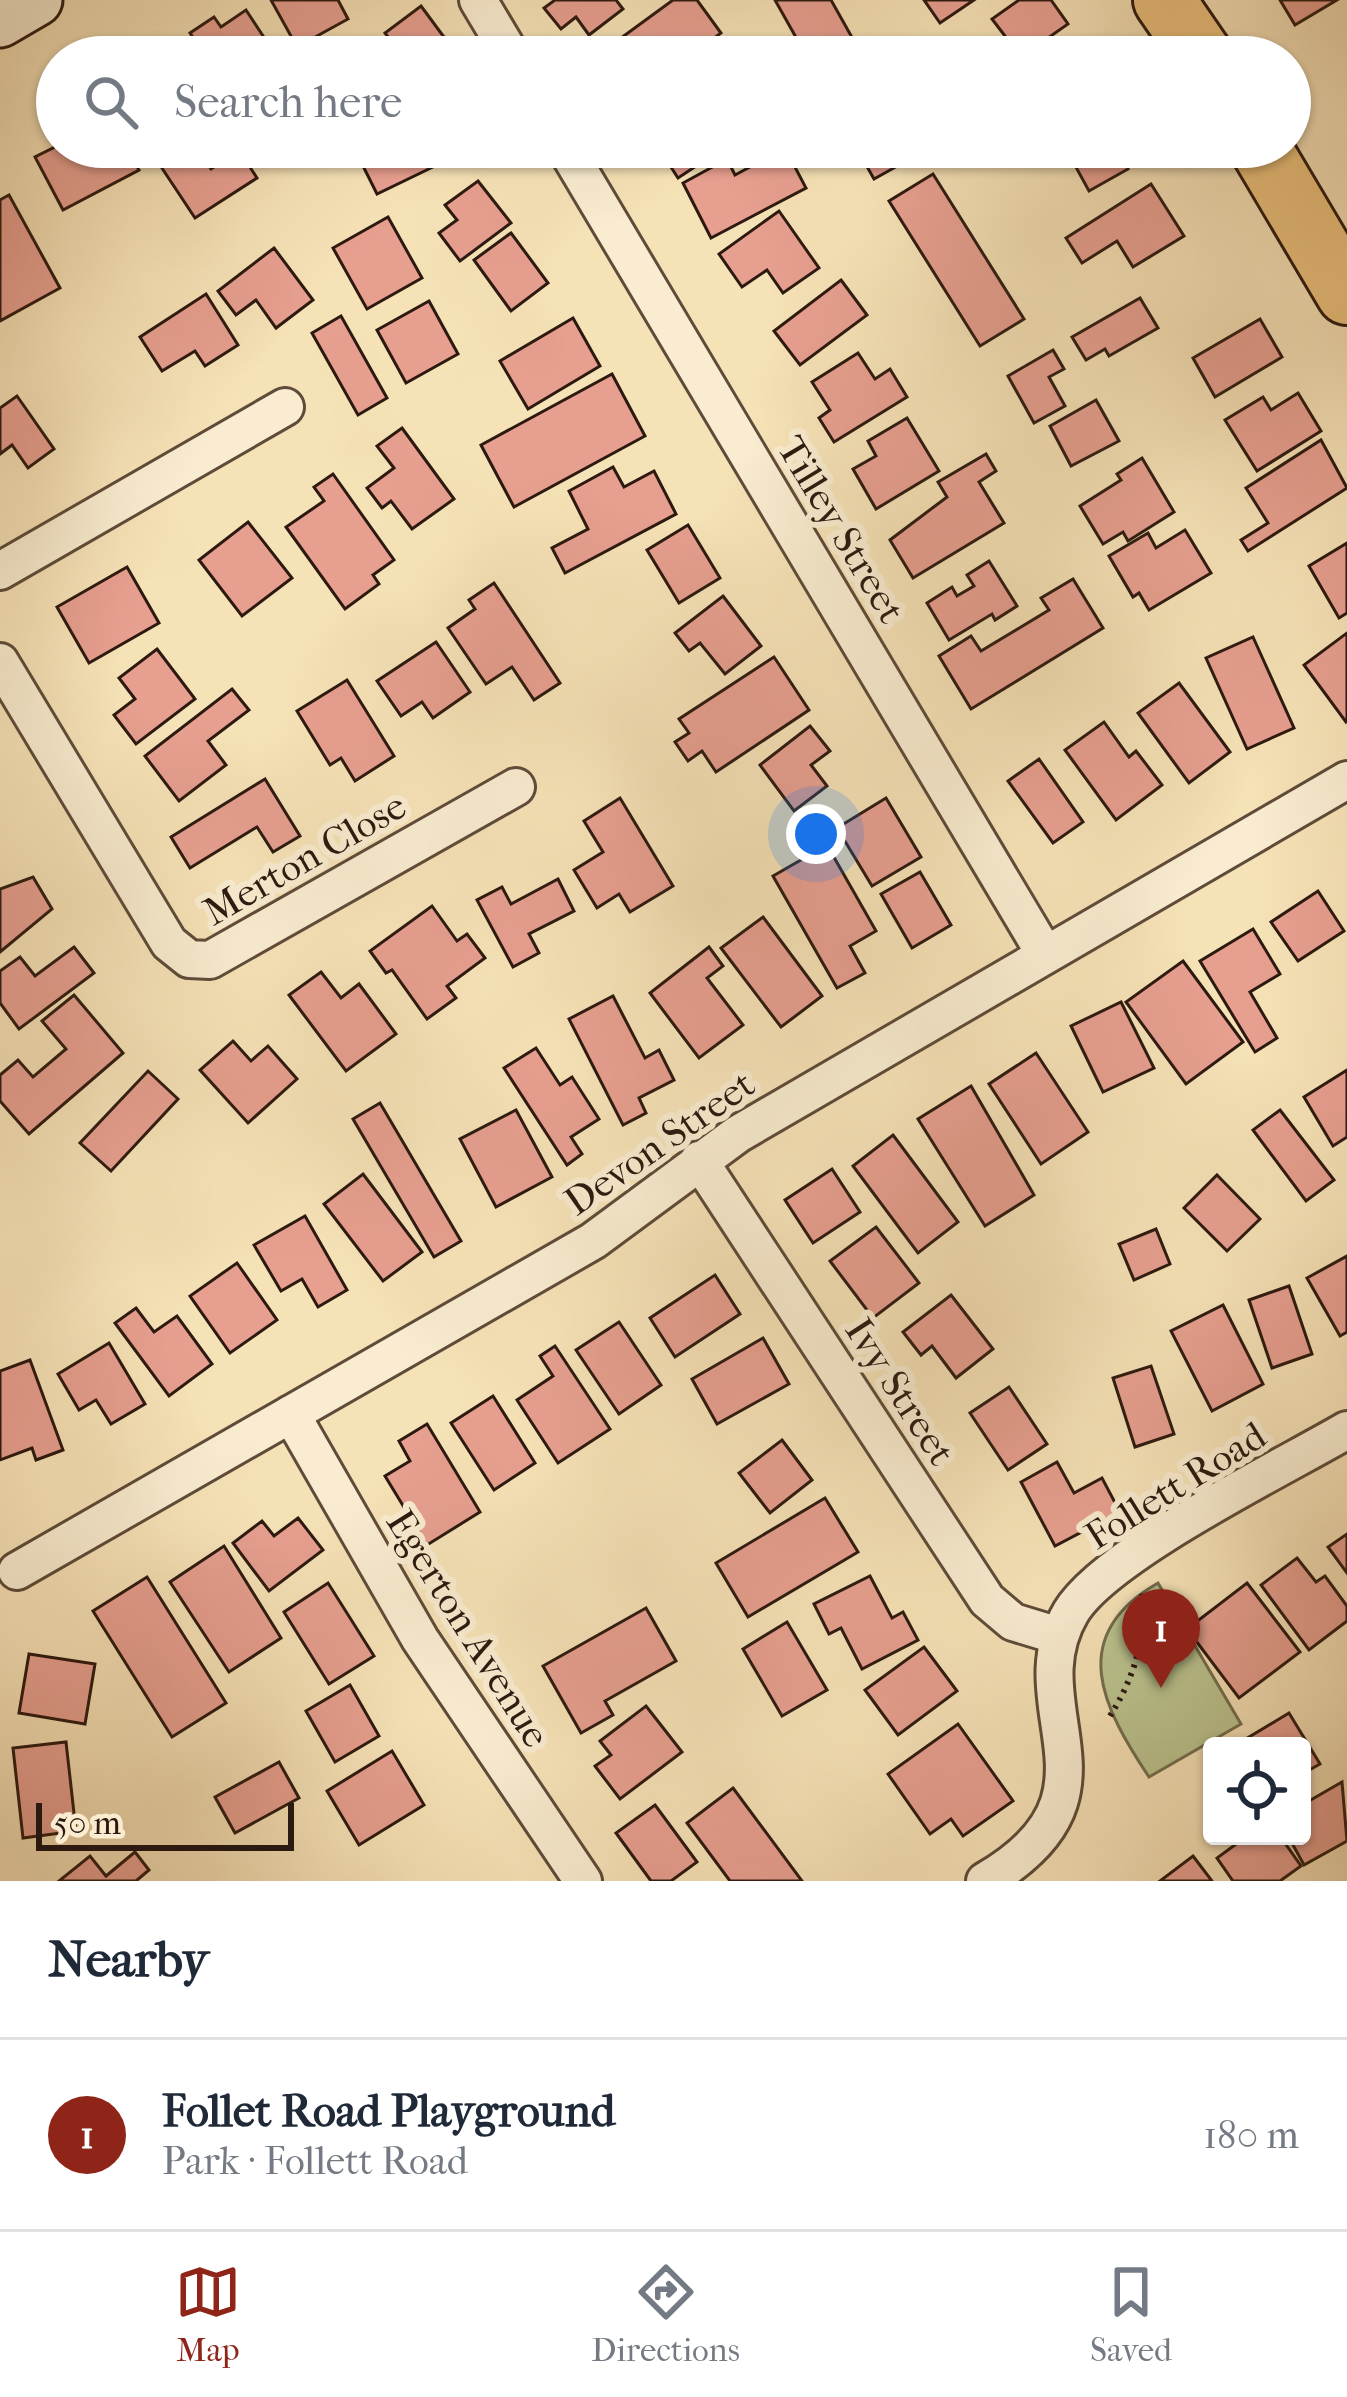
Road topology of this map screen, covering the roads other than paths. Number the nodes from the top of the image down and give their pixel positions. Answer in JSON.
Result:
{"nodes":[{"id":1,"x":35,"y":0,"type":"edge"},
{"id":2,"x":478,"y":0,"type":"edge"},
{"id":3,"x":1164,"y":0,"type":"edge"},
{"id":4,"x":1191,"y":0,"type":"edge"},
{"id":5,"x":0,"y":21,"type":"edge"},
{"id":6,"x":499,"y":36,"type":"edge"},
{"id":7,"x":1189,"y":36,"type":"edge"},
{"id":8,"x":1207,"y":36,"type":"edge"},
{"id":9,"x":578,"y":168,"type":"edge"},
{"id":10,"x":1272,"y":168,"type":"edge"},
{"id":11,"x":1347,"y":294,"type":"edge"},
{"id":12,"x":286,"y":407,"type":"dead end"},
{"id":13,"x":0,"y":571,"type":"edge"},
{"id":14,"x":0,"y":662,"type":"edge"},
{"id":15,"x":1347,"y":780,"type":"edge"},
{"id":16,"x":516,"y":787,"type":"dead end"},
{"id":17,"x":1045,"y":954,"type":"junction"},
{"id":18,"x":699,"y":1160,"type":"junction"},
{"id":19,"x":291,"y":1414,"type":"junction"},
{"id":20,"x":1347,"y":1430,"type":"edge"},
{"id":21,"x":17,"y":1571,"type":"dead end"},
{"id":22,"x":1059,"y":1636,"type":"junction"},
{"id":23,"x":583,"y":1881,"type":"edge"},
{"id":24,"x":985,"y":1881,"type":"edge"}],
"edges":[{"from":1,"to":5,"type":"main road"},
{"from":2,"to":6,"type":"street"},
{"from":3,"to":7,"type":"highway"},
{"from":4,"to":8,"type":"highway"},
{"from":9,"to":17,"type":"street","name":"Tilley Street"},
{"from":10,"to":11,"type":"highway"},
{"from":12,"to":13,"type":"street"},
{"from":14,"to":16,"type":"street","name":"Merton Close"},
{"from":15,"to":17,"type":"street","name":"Devon Street"},
{"from":17,"to":18,"type":"street","name":"Devon Street"},
{"from":18,"to":19,"type":"street","name":"Devon Street"},
{"from":18,"to":22,"type":"street","name":"Ivy Street"},
{"from":19,"to":21,"type":"street","name":"Devon Street"},
{"from":19,"to":23,"type":"street","name":"Egerton Avenue"},
{"from":20,"to":22,"type":"street","name":"Follett Road"},
{"from":22,"to":24,"type":"street"}]}
